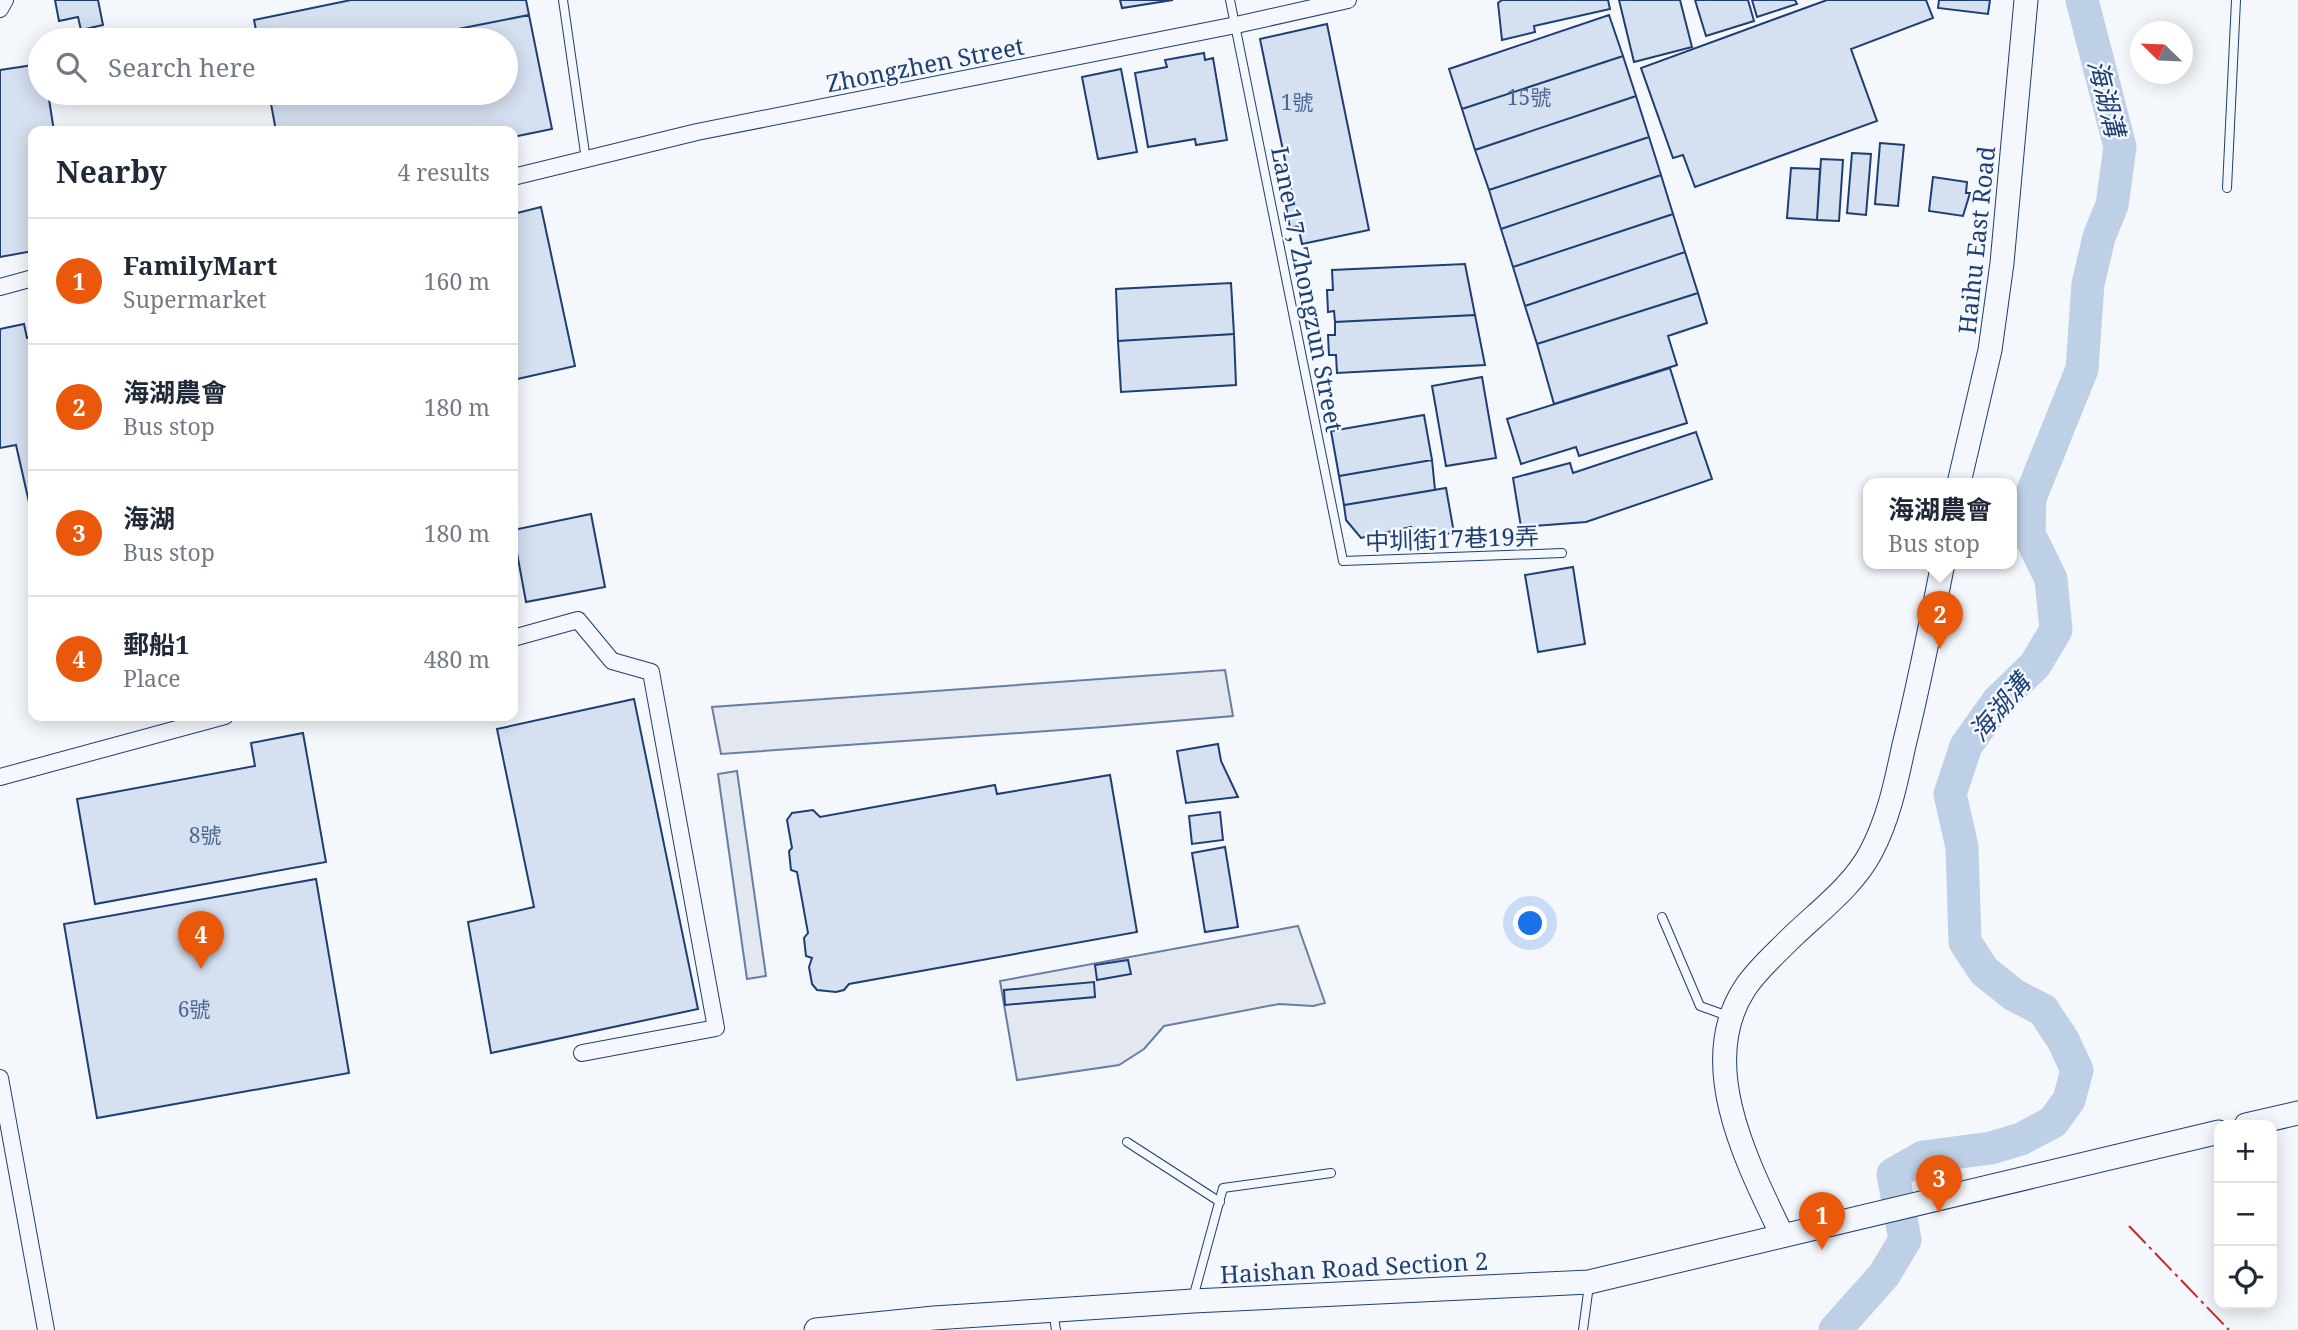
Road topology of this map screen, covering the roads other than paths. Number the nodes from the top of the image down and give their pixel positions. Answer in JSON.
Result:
{"nodes":[{"id":1,"x":5,"y":0,"type":"edge"},
{"id":2,"x":563,"y":0,"type":"edge"},
{"id":3,"x":1230,"y":0,"type":"edge"},
{"id":4,"x":1348,"y":0,"type":"edge"},
{"id":5,"x":2026,"y":0,"type":"edge"},
{"id":6,"x":2236,"y":0,"type":"edge"},
{"id":7,"x":0,"y":9,"type":"edge"},
{"id":8,"x":1236,"y":25,"type":"junction"},
{"id":9,"x":586,"y":162,"type":"junction"},
{"id":10,"x":518,"y":176,"type":"edge"},
{"id":11,"x":2227,"y":188,"type":"dead end"},
{"id":12,"x":28,"y":280,"type":"edge"},
{"id":13,"x":0,"y":288,"type":"edge"},
{"id":14,"x":1960,"y":478,"type":"edge"},
{"id":15,"x":1562,"y":554,"type":"dead end"},
{"id":16,"x":1343,"y":561,"type":"joint"},
{"id":17,"x":1942,"y":569,"type":"edge"},
{"id":18,"x":518,"y":637,"type":"edge"},
{"id":19,"x":207,"y":721,"type":"edge"},
{"id":20,"x":0,"y":777,"type":"edge"},
{"id":21,"x":1662,"y":917,"type":"dead end"},
{"id":22,"x":1731,"y":1017,"type":"junction"},
{"id":23,"x":582,"y":1053,"type":"dead end"},
{"id":24,"x":0,"y":1078,"type":"edge"},
{"id":25,"x":2298,"y":1113,"type":"edge"},
{"id":26,"x":2268,"y":1120,"type":"edge"},
{"id":27,"x":2214,"y":1133,"type":"edge"},
{"id":28,"x":1127,"y":1142,"type":"dead end"},
{"id":29,"x":1331,"y":1173,"type":"dead end"},
{"id":30,"x":1220,"y":1202,"type":"junction"},
{"id":31,"x":1782,"y":1235,"type":"junction"},
{"id":32,"x":1589,"y":1282,"type":"junction"},
{"id":33,"x":1192,"y":1301,"type":"junction"},
{"id":34,"x":1055,"y":1321,"type":"edge"},
{"id":35,"x":46,"y":1330,"type":"edge"},
{"id":36,"x":817,"y":1330,"type":"edge"},
{"id":37,"x":1583,"y":1330,"type":"edge"}],
"edges":[{"from":1,"to":7,"type":"street"},
{"from":2,"to":9,"type":"lane"},
{"from":3,"to":8,"type":"lane","name":"Lane 17, Zhongzun Street"},
{"from":4,"to":8,"type":"street","name":"Zhongzhen Street"},
{"from":5,"to":14,"type":"main road","name":"Haihu East Road"},
{"from":6,"to":11,"type":"lane"},
{"from":8,"to":9,"type":"street","name":"Zhongzhen Street"},
{"from":8,"to":16,"type":"lane","name":"Lane 17, Zhongzun Street"},
{"from":9,"to":10,"type":"street","name":"Zhongzhen Street"},
{"from":12,"to":13,"type":"street"},
{"from":15,"to":16,"type":"lane","name":"中圳街17巷19弄"},
{"from":17,"to":22,"type":"main road"},
{"from":18,"to":23,"type":"street"},
{"from":19,"to":20,"type":"street"},
{"from":21,"to":22,"type":"lane"},
{"from":22,"to":31,"type":"main road"},
{"from":24,"to":35,"type":"street"},
{"from":25,"to":26,"type":"main road"},
{"from":27,"to":31,"type":"main road","name":"Haishan Road Section 2"},
{"from":28,"to":30,"type":"lane"},
{"from":29,"to":30,"type":"lane"},
{"from":30,"to":33,"type":"lane"},
{"from":31,"to":32,"type":"main road","name":"Haishan Road Section 2"},
{"from":32,"to":33,"type":"main road","name":"Haishan Road Section 2"},
{"from":32,"to":37,"type":"lane"},
{"from":33,"to":34,"type":"main road","name":"Haishan Road Section 2"},
{"from":34,"to":36,"type":"main road","name":"Haishan Road Section 2"}]}
